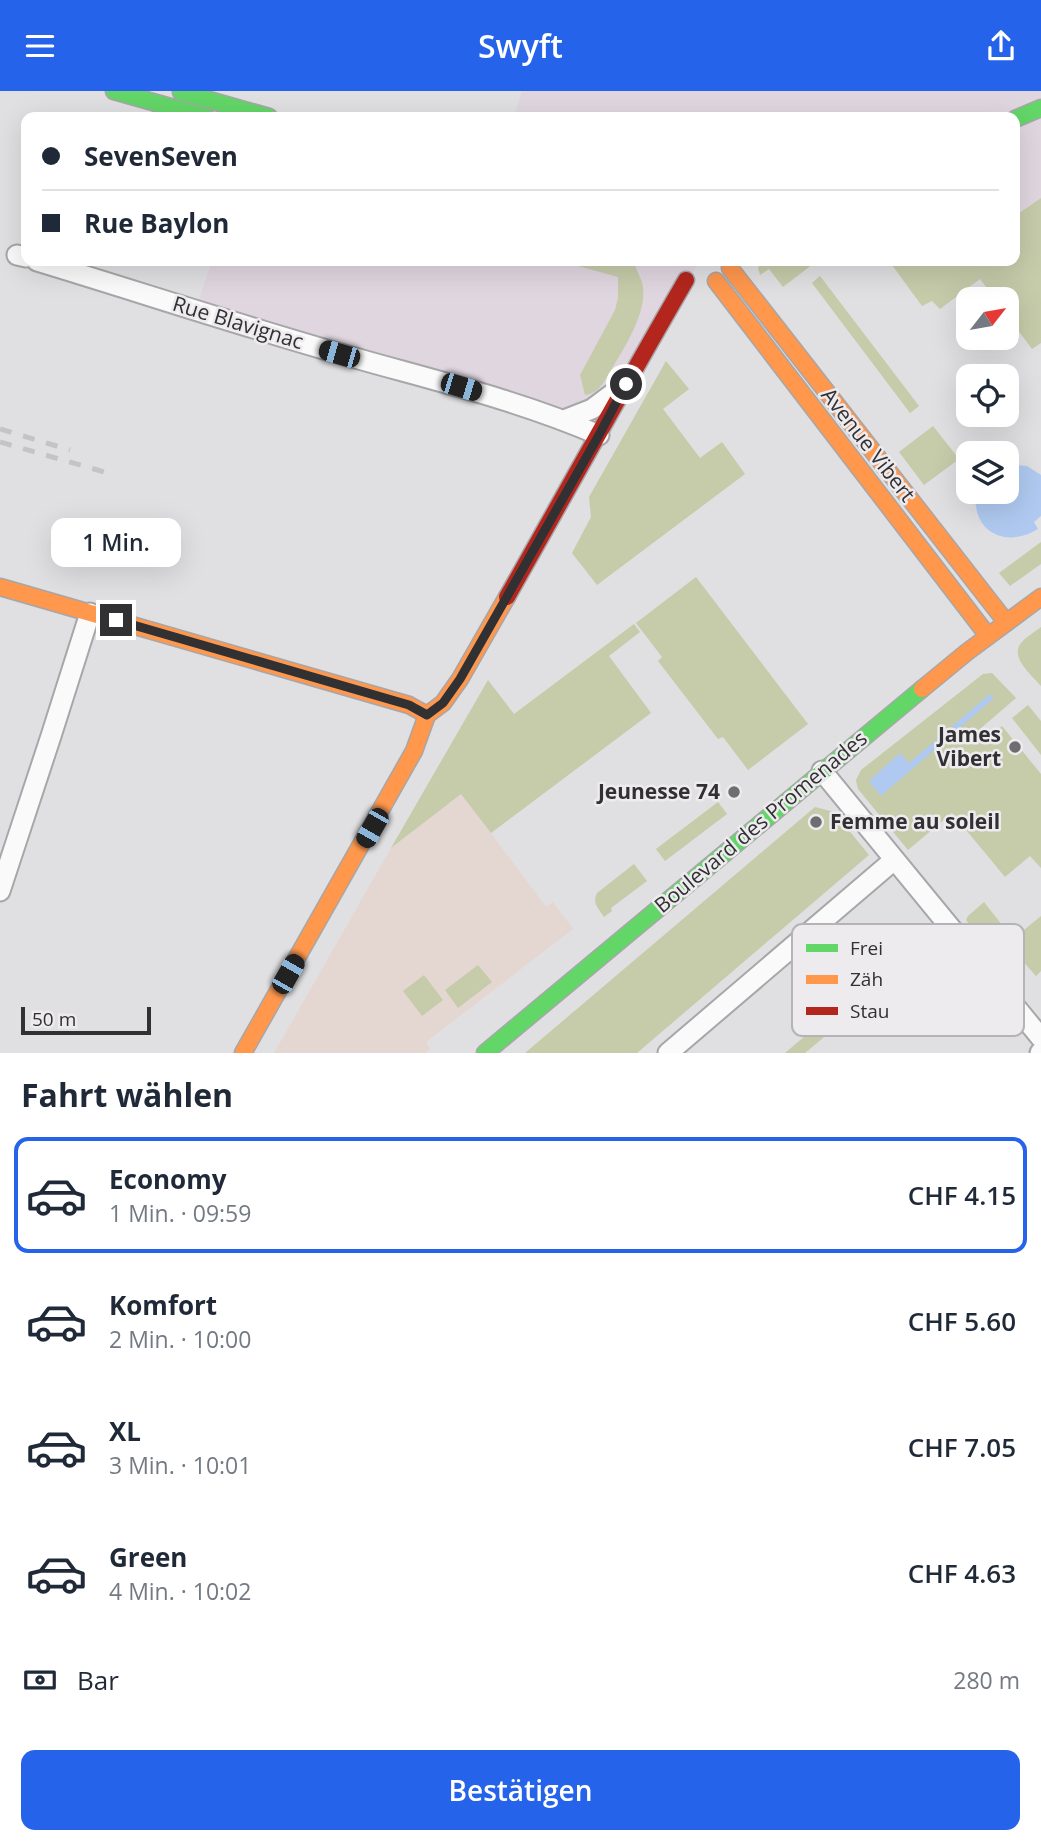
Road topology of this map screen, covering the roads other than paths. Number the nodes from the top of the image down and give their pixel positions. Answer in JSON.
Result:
{"nodes":[{"id":1,"x":114,"y":91,"type":"edge"},
{"id":2,"x":179,"y":91,"type":"edge"},
{"id":3,"x":1041,"y":108,"type":"edge"},
{"id":4,"x":188,"y":112,"type":"edge"},
{"id":5,"x":252,"y":112,"type":"edge"},
{"id":6,"x":1020,"y":117,"type":"edge"},
{"id":7,"x":53,"y":266,"type":"edge"},
{"id":8,"x":731,"y":266,"type":"edge"},
{"id":9,"x":734,"y":266,"type":"edge"},
{"id":10,"x":716,"y":281,"type":"junction"},
{"id":11,"x":626,"y":384,"type":"junction"},
{"id":12,"x":564,"y":420,"type":"junction"},
{"id":13,"x":599,"y":435,"type":"junction"},
{"id":14,"x":0,"y":587,"type":"edge"},
{"id":15,"x":1041,"y":597,"type":"edge"},
{"id":16,"x":90,"y":613,"type":"junction"},
{"id":17,"x":1006,"y":622,"type":"junction"},
{"id":18,"x":988,"y":636,"type":"junction"},
{"id":19,"x":427,"y":715,"type":"junction"},
{"id":20,"x":822,"y":771,"type":"junction"},
{"id":21,"x":894,"y":860,"type":"junction"},
{"id":22,"x":0,"y":891,"type":"edge"},
{"id":23,"x":819,"y":924,"type":"edge"},
{"id":24,"x":947,"y":924,"type":"edge"},
{"id":25,"x":792,"y":947,"type":"edge"},
{"id":26,"x":1024,"y":1017,"type":"edge"},
{"id":27,"x":1041,"y":1038,"type":"edge"},
{"id":28,"x":243,"y":1053,"type":"edge"},
{"id":29,"x":485,"y":1053,"type":"edge"},
{"id":30,"x":668,"y":1053,"type":"edge"}],
"edges":[{"from":1,"to":4,"type":"main road"},
{"from":2,"to":5,"type":"main road"},
{"from":3,"to":6,"type":"main road"},
{"from":7,"to":12,"type":"street","name":"Rue Blavignac"},
{"from":8,"to":10,"type":"main road"},
{"from":9,"to":17,"type":"main road","name":"Avenue Vibert"},
{"from":10,"to":11,"type":"main road"},
{"from":10,"to":18,"type":"main road","name":"Avenue Vibert"},
{"from":11,"to":12,"type":"street"},
{"from":11,"to":13,"type":"main road"},
{"from":12,"to":13,"type":"street","name":"Rue Blavignac"},
{"from":13,"to":19,"type":"main road"},
{"from":14,"to":16,"type":"main road"},
{"from":15,"to":17,"type":"main road","name":"Boulevard des Promenades"},
{"from":16,"to":19,"type":"main road"},
{"from":16,"to":22,"type":"street"},
{"from":17,"to":18,"type":"main road","name":"Boulevard des Promenades"},
{"from":18,"to":20,"type":"main road","name":"Boulevard des Promenades"},
{"from":19,"to":28,"type":"main road"},
{"from":20,"to":21,"type":"street"},
{"from":20,"to":29,"type":"main road","name":"Boulevard des Promenades"},
{"from":21,"to":23,"type":"street"},
{"from":21,"to":24,"type":"street"},
{"from":25,"to":30,"type":"street"},
{"from":26,"to":27,"type":"street"}]}
